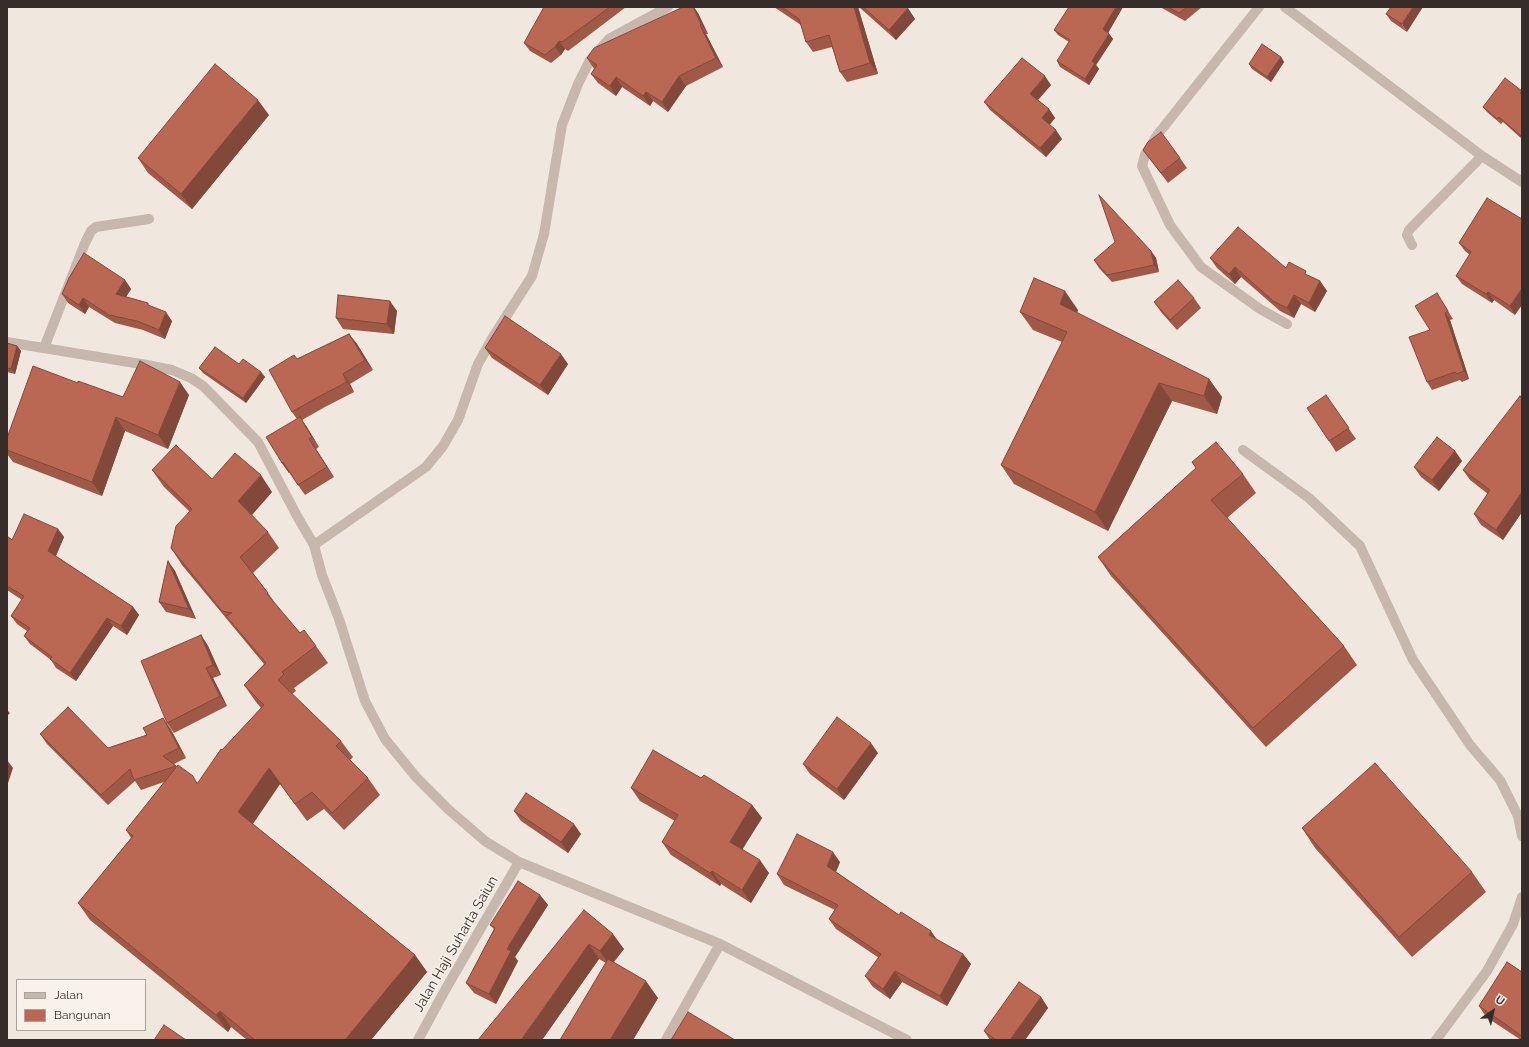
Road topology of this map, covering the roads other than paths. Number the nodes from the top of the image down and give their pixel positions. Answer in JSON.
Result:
{"nodes":[{"id":1,"x":668,"y":7,"type":"edge"},
{"id":2,"x":1259,"y":7,"type":"edge"},
{"id":3,"x":1285,"y":7,"type":"edge"},
{"id":4,"x":1482,"y":156,"type":"junction"},
{"id":5,"x":1522,"y":182,"type":"edge"},
{"id":6,"x":149,"y":219,"type":"dead end"},
{"id":7,"x":1412,"y":245,"type":"dead end"},
{"id":8,"x":1287,"y":324,"type":"dead end"},
{"id":9,"x":7,"y":342,"type":"edge"},
{"id":10,"x":44,"y":348,"type":"junction"},
{"id":11,"x":1243,"y":450,"type":"dead end"},
{"id":12,"x":314,"y":545,"type":"junction"},
{"id":13,"x":1522,"y":836,"type":"edge"},
{"id":14,"x":519,"y":862,"type":"junction"},
{"id":15,"x":1522,"y":897,"type":"edge"},
{"id":16,"x":720,"y":944,"type":"junction"},
{"id":17,"x":418,"y":1040,"type":"edge"},
{"id":18,"x":666,"y":1040,"type":"edge"},
{"id":19,"x":907,"y":1040,"type":"edge"},
{"id":20,"x":1436,"y":1040,"type":"edge"}],
"edges":[{"from":1,"to":12,"type":"street"},
{"from":2,"to":8,"type":"street"},
{"from":3,"to":4,"type":"street"},
{"from":4,"to":5,"type":"street"},
{"from":4,"to":7,"type":"street"},
{"from":6,"to":10,"type":"street"},
{"from":9,"to":10,"type":"street"},
{"from":10,"to":12,"type":"street"},
{"from":11,"to":13,"type":"street"},
{"from":12,"to":14,"type":"street"},
{"from":14,"to":16,"type":"street"},
{"from":14,"to":17,"type":"street","name":"Jalan Haji Suharta Saiun"},
{"from":15,"to":20,"type":"street"},
{"from":16,"to":18,"type":"street"},
{"from":16,"to":19,"type":"street"}]}
